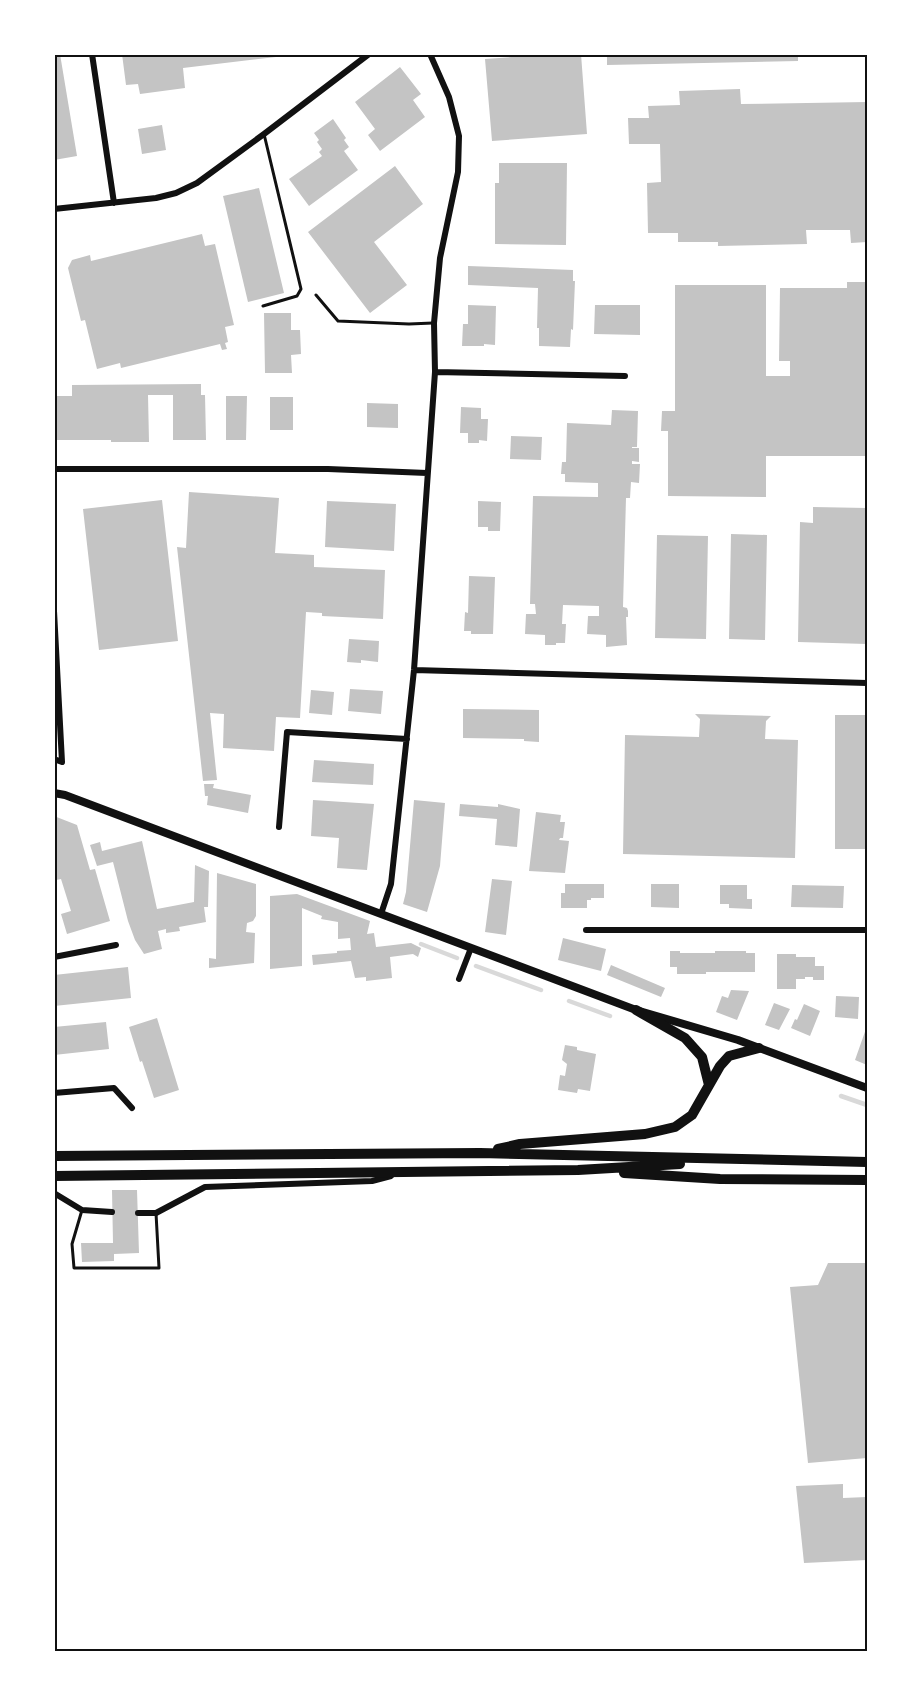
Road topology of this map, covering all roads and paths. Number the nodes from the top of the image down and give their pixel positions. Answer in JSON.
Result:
{"nodes":[{"id":1,"x":92,"y":54,"type":"edge"},
{"id":2,"x":369,"y":54,"type":"edge"},
{"id":3,"x":430,"y":54,"type":"edge"},
{"id":4,"x":264,"y":134,"type":"junction"},
{"id":5,"x":114,"y":203,"type":"junction"},
{"id":6,"x":54,"y":208,"type":"edge"},
{"id":7,"x":316,"y":295,"type":"dead end"},
{"id":8,"x":263,"y":306,"type":"dead end"},
{"id":9,"x":434,"y":323,"type":"junction"},
{"id":10,"x":435,"y":372,"type":"junction"},
{"id":11,"x":625,"y":376,"type":"dead end"},
{"id":12,"x":54,"y":469,"type":"edge"},
{"id":13,"x":427,"y":473,"type":"junction"},
{"id":14,"x":54,"y":611,"type":"edge"},
{"id":15,"x":414,"y":670,"type":"junction"},
{"id":16,"x":867,"y":683,"type":"edge"},
{"id":17,"x":406,"y":739,"type":"junction"},
{"id":18,"x":54,"y":759,"type":"edge"},
{"id":19,"x":54,"y":793,"type":"edge"},
{"id":20,"x":279,"y":827,"type":"dead end"},
{"id":21,"x":381,"y":914,"type":"junction"},
{"id":22,"x":586,"y":930,"type":"dead end"},
{"id":23,"x":867,"y":930,"type":"edge"},
{"id":24,"x":116,"y":945,"type":"dead end"},
{"id":25,"x":471,"y":948,"type":"junction"},
{"id":26,"x":54,"y":956,"type":"edge"},
{"id":27,"x":459,"y":979,"type":"dead end"},
{"id":28,"x":636,"y":1010,"type":"junction"},
{"id":29,"x":759,"y":1048,"type":"junction"},
{"id":30,"x":709,"y":1085,"type":"junction"},
{"id":31,"x":867,"y":1088,"type":"edge"},
{"id":32,"x":54,"y":1093,"type":"edge"},
{"id":33,"x":132,"y":1108,"type":"dead end"},
{"id":34,"x":480,"y":1153,"type":"junction"},
{"id":35,"x":54,"y":1156,"type":"edge"},
{"id":36,"x":755,"y":1160,"type":"junction"},
{"id":37,"x":867,"y":1162,"type":"edge"},
{"id":38,"x":579,"y":1170,"type":"junction"},
{"id":39,"x":411,"y":1172,"type":"junction"},
{"id":40,"x":54,"y":1176,"type":"edge"},
{"id":41,"x":867,"y":1180,"type":"edge"},
{"id":42,"x":54,"y":1193,"type":"edge"},
{"id":43,"x":82,"y":1210,"type":"junction"},
{"id":44,"x":112,"y":1212,"type":"dead end"},
{"id":45,"x":138,"y":1213,"type":"dead end"},
{"id":46,"x":156,"y":1213,"type":"junction"}],
"edges":[{"from":1,"to":5,"type":"street"},
{"from":2,"to":4,"type":"street"},
{"from":3,"to":9,"type":"street"},
{"from":4,"to":5,"type":"street"},
{"from":4,"to":8,"type":"lane"},
{"from":5,"to":6,"type":"street"},
{"from":7,"to":9,"type":"lane"},
{"from":9,"to":10,"type":"street"},
{"from":10,"to":11,"type":"street"},
{"from":10,"to":13,"type":"street"},
{"from":12,"to":13,"type":"street"},
{"from":13,"to":15,"type":"street"},
{"from":14,"to":18,"type":"street"},
{"from":15,"to":16,"type":"street"},
{"from":15,"to":17,"type":"street"},
{"from":17,"to":20,"type":"street"},
{"from":17,"to":21,"type":"street"},
{"from":19,"to":21,"type":"street"},
{"from":21,"to":25,"type":"street"},
{"from":22,"to":23,"type":"street"},
{"from":24,"to":26,"type":"street"},
{"from":25,"to":27,"type":"street"},
{"from":25,"to":28,"type":"street"},
{"from":28,"to":29,"type":"street"},
{"from":28,"to":30,"type":"main road"},
{"from":29,"to":30,"type":"main road"},
{"from":29,"to":31,"type":"street"},
{"from":30,"to":34,"type":"main road"},
{"from":32,"to":33,"type":"street"},
{"from":34,"to":35,"type":"main road"},
{"from":34,"to":36,"type":"main road"},
{"from":36,"to":37,"type":"main road"},
{"from":36,"to":38,"type":"main road"},
{"from":38,"to":39,"type":"main road"},
{"from":38,"to":41,"type":"main road"},
{"from":39,"to":40,"type":"main road"},
{"from":39,"to":46,"type":"street"},
{"from":42,"to":43,"type":"street"},
{"from":43,"to":44,"type":"street"},
{"from":43,"to":46,"type":"lane"},
{"from":45,"to":46,"type":"street"}]}
